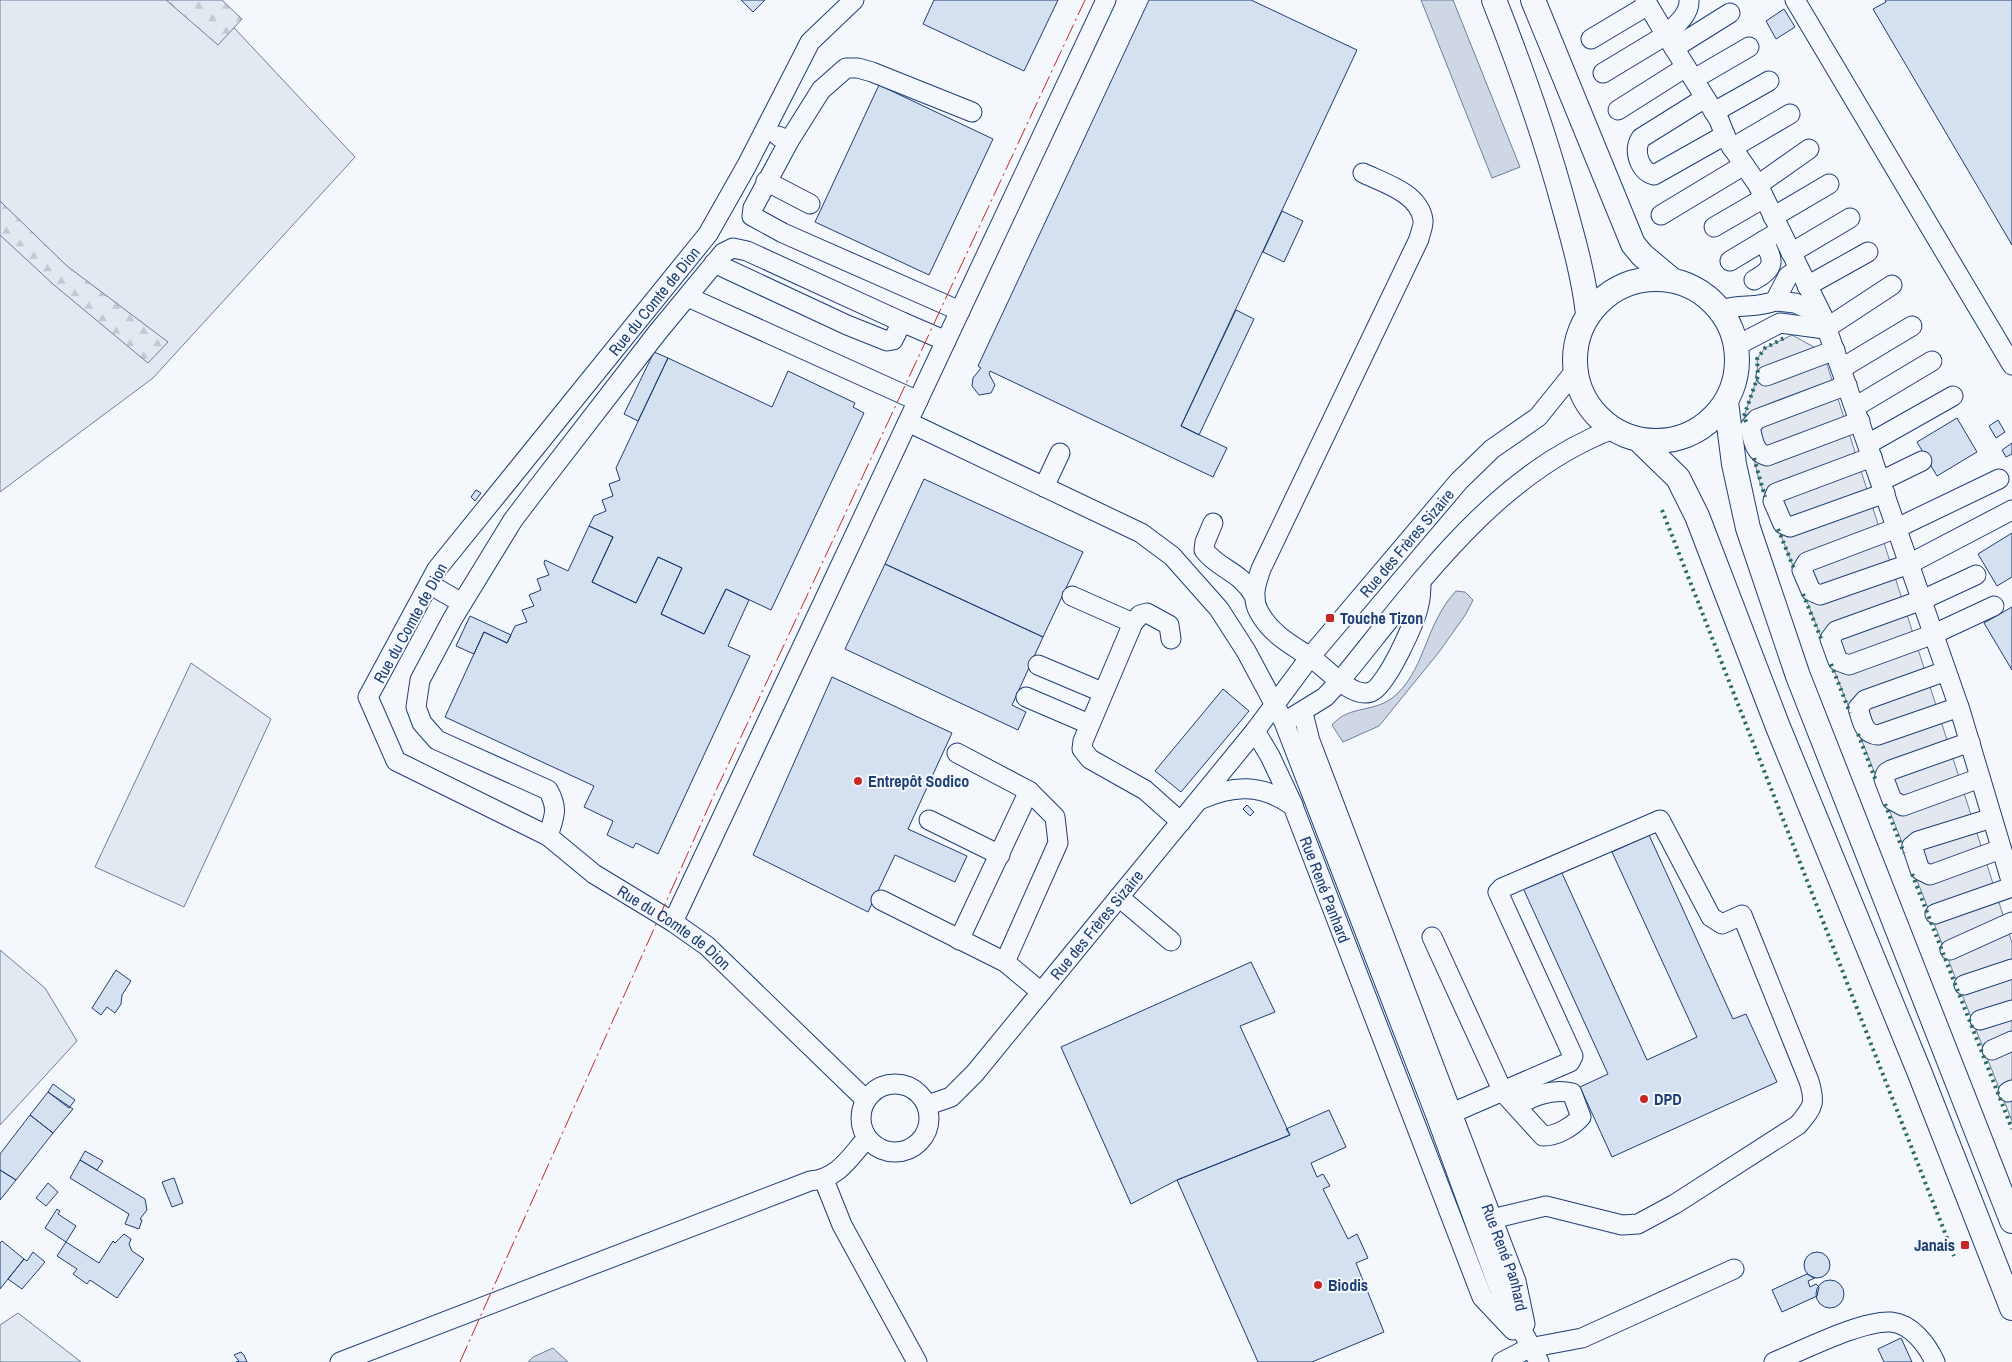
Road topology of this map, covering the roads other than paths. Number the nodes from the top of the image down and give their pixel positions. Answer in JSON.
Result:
{"nodes":[{"id":1,"x":854,"y":0,"type":"edge"},
{"id":2,"x":1106,"y":0,"type":"edge"},
{"id":3,"x":1494,"y":0,"type":"edge"},
{"id":4,"x":1533,"y":0,"type":"edge"},
{"id":5,"x":1689,"y":0,"type":"edge"},
{"id":6,"x":1795,"y":0,"type":"edge"},
{"id":7,"x":1647,"y":2,"type":"edge"},
{"id":8,"x":1730,"y":13,"type":"dead end"},
{"id":9,"x":1591,"y":39,"type":"dead end"},
{"id":10,"x":1670,"y":41,"type":"junction"},
{"id":11,"x":1749,"y":47,"type":"dead end"},
{"id":12,"x":1690,"y":73,"type":"junction"},
{"id":13,"x":1603,"y":74,"type":"dead end"},
{"id":14,"x":1769,"y":80,"type":"dead end"},
{"id":15,"x":1710,"y":105,"type":"junction"},
{"id":16,"x":1618,"y":110,"type":"dead end"},
{"id":17,"x":972,"y":112,"type":"dead end"},
{"id":18,"x":1790,"y":114,"type":"dead end"},
{"id":19,"x":765,"y":130,"type":"junction"},
{"id":20,"x":789,"y":141,"type":"junction"},
{"id":21,"x":1728,"y":141,"type":"junction"},
{"id":22,"x":1809,"y":150,"type":"dead end"},
{"id":23,"x":1744,"y":165,"type":"junction"},
{"id":24,"x":1363,"y":173,"type":"dead end"},
{"id":25,"x":766,"y":181,"type":"junction"},
{"id":26,"x":1829,"y":184,"type":"dead end"},
{"id":27,"x":1761,"y":191,"type":"junction"},
{"id":28,"x":810,"y":204,"type":"dead end"},
{"id":29,"x":1660,"y":215,"type":"dead end"},
{"id":30,"x":1850,"y":218,"type":"dead end"},
{"id":31,"x":1777,"y":224,"type":"junction"},
{"id":32,"x":1714,"y":227,"type":"dead end"},
{"id":33,"x":1763,"y":241,"type":"junction"},
{"id":34,"x":1868,"y":252,"type":"dead end"},
{"id":35,"x":1730,"y":261,"type":"dead end"},
{"id":36,"x":1795,"y":261,"type":"junction"},
{"id":37,"x":714,"y":264,"type":"junction"},
{"id":38,"x":1672,"y":280,"type":"junction"},
{"id":39,"x":1754,"y":280,"type":"dead end"},
{"id":40,"x":1892,"y":285,"type":"dead end"},
{"id":41,"x":1809,"y":290,"type":"junction"},
{"id":42,"x":688,"y":297,"type":"junction"},
{"id":43,"x":1775,"y":301,"type":"junction"},
{"id":44,"x":1795,"y":303,"type":"junction"},
{"id":45,"x":1721,"y":310,"type":"junction"},
{"id":46,"x":960,"y":311,"type":"junction"},
{"id":47,"x":1588,"y":314,"type":"junction"},
{"id":48,"x":902,"y":322,"type":"junction"},
{"id":49,"x":1824,"y":322,"type":"junction"},
{"id":50,"x":1780,"y":323,"type":"junction"},
{"id":51,"x":1912,"y":326,"type":"dead end"},
{"id":52,"x":632,"y":328,"type":"junction"},
{"id":53,"x":946,"y":341,"type":"junction"},
{"id":54,"x":650,"y":342,"type":"junction"},
{"id":55,"x":1736,"y":346,"type":"junction"},
{"id":56,"x":1835,"y":350,"type":"junction"},
{"id":57,"x":1932,"y":361,"type":"dead end"},
{"id":58,"x":2012,"y":365,"type":"edge"},
{"id":59,"x":1575,"y":371,"type":"junction"},
{"id":60,"x":1766,"y":376,"type":"dead end"},
{"id":61,"x":1844,"y":377,"type":"junction"},
{"id":62,"x":1953,"y":396,"type":"dead end"},
{"id":63,"x":574,"y":399,"type":"junction"},
{"id":64,"x":918,"y":401,"type":"junction"},
{"id":65,"x":1726,"y":402,"type":"junction"},
{"id":66,"x":1857,"y":414,"type":"junction"},
{"id":67,"x":594,"y":415,"type":"junction"},
{"id":68,"x":908,"y":422,"type":"junction"},
{"id":69,"x":1613,"y":429,"type":"junction"},
{"id":70,"x":1639,"y":440,"type":"junction"},
{"id":71,"x":1870,"y":450,"type":"junction"},
{"id":72,"x":1060,"y":453,"type":"dead end"},
{"id":73,"x":1922,"y":461,"type":"dead end"},
{"id":74,"x":513,"y":474,"type":"junction"},
{"id":75,"x":2000,"y":479,"type":"dead end"},
{"id":76,"x":1044,"y":487,"type":"junction"},
{"id":77,"x":1883,"y":487,"type":"junction"},
{"id":78,"x":535,"y":491,"type":"junction"},
{"id":79,"x":2012,"y":510,"type":"edge"},
{"id":80,"x":1213,"y":523,"type":"dead end"},
{"id":81,"x":1897,"y":528,"type":"junction"},
{"id":82,"x":1909,"y":564,"type":"junction"},
{"id":83,"x":1976,"y":575,"type":"dead end"},
{"id":84,"x":1421,"y":581,"type":"junction"},
{"id":85,"x":429,"y":584,"type":"junction"},
{"id":86,"x":1072,"y":596,"type":"dead end"},
{"id":87,"x":1255,"y":597,"type":"junction"},
{"id":88,"x":1922,"y":600,"type":"junction"},
{"id":89,"x":462,"y":603,"type":"junction"},
{"id":90,"x":1994,"y":606,"type":"dead end"},
{"id":91,"x":1132,"y":623,"type":"junction"},
{"id":92,"x":1934,"y":634,"type":"junction"},
{"id":93,"x":1171,"y":640,"type":"dead end"},
{"id":94,"x":1310,"y":657,"type":"junction"},
{"id":95,"x":1038,"y":665,"type":"dead end"},
{"id":96,"x":1946,"y":671,"type":"junction"},
{"id":97,"x":1340,"y":682,"type":"junction"},
{"id":98,"x":1102,"y":692,"type":"junction"},
{"id":99,"x":1026,"y":696,"type":"dead end"},
{"id":100,"x":1274,"y":702,"type":"junction"},
{"id":101,"x":1959,"y":707,"type":"junction"},
{"id":102,"x":1302,"y":713,"type":"junction"},
{"id":103,"x":1284,"y":722,"type":"junction"},
{"id":104,"x":1090,"y":724,"type":"junction"},
{"id":105,"x":1255,"y":731,"type":"junction"},
{"id":106,"x":1970,"y":742,"type":"junction"},
{"id":107,"x":957,"y":753,"type":"dead end"},
{"id":108,"x":1980,"y":778,"type":"junction"},
{"id":109,"x":1029,"y":791,"type":"junction"},
{"id":110,"x":1198,"y":801,"type":"junction"},
{"id":111,"x":1293,"y":806,"type":"junction"},
{"id":112,"x":1992,"y":818,"type":"junction"},
{"id":113,"x":929,"y":820,"type":"dead end"},
{"id":114,"x":1181,"y":822,"type":"junction"},
{"id":115,"x":548,"y":836,"type":"junction"},
{"id":116,"x":2002,"y":848,"type":"junction"},
{"id":117,"x":1000,"y":855,"type":"junction"},
{"id":118,"x":2012,"y":885,"type":"edge"},
{"id":119,"x":1119,"y":897,"type":"junction"},
{"id":120,"x":881,"y":900,"type":"dead end"},
{"id":121,"x":1935,"y":914,"type":"dead end"},
{"id":122,"x":673,"y":922,"type":"junction"},
{"id":123,"x":2012,"y":922,"type":"edge"},
{"id":124,"x":1432,"y":937,"type":"dead end"},
{"id":125,"x":959,"y":940,"type":"junction"},
{"id":126,"x":1172,"y":941,"type":"dead end"},
{"id":127,"x":1950,"y":950,"type":"dead end"},
{"id":128,"x":1004,"y":962,"type":"junction"},
{"id":129,"x":2012,"y":969,"type":"edge"},
{"id":130,"x":1964,"y":985,"type":"dead end"},
{"id":131,"x":1041,"y":992,"type":"junction"},
{"id":132,"x":2012,"y":1010,"type":"edge"},
{"id":133,"x":1980,"y":1020,"type":"dead end"},
{"id":134,"x":2012,"y":1041,"type":"edge"},
{"id":135,"x":1992,"y":1050,"type":"dead end"},
{"id":136,"x":1509,"y":1096,"type":"junction"},
{"id":137,"x":866,"y":1100,"type":"junction"},
{"id":138,"x":928,"y":1105,"type":"junction"},
{"id":139,"x":1452,"y":1113,"type":"junction"},
{"id":140,"x":867,"y":1138,"type":"junction"},
{"id":141,"x":824,"y":1180,"type":"junction"},
{"id":142,"x":1492,"y":1219,"type":"junction"},
{"id":143,"x":2012,"y":1221,"type":"edge"},
{"id":144,"x":1734,"y":1269,"type":"dead end"},
{"id":145,"x":2012,"y":1308,"type":"edge"},
{"id":146,"x":1534,"y":1357,"type":"edge"},
{"id":147,"x":340,"y":1362,"type":"edge"},
{"id":148,"x":917,"y":1362,"type":"edge"},
{"id":149,"x":1502,"y":1362,"type":"edge"},
{"id":150,"x":1774,"y":1362,"type":"edge"},
{"id":151,"x":1936,"y":1362,"type":"edge"}],
"edges":[{"from":1,"to":19,"type":"street","name":"Rue du Comte de Dion"},
{"from":2,"to":46,"type":"street"},
{"from":3,"to":47,"type":"main road"},
{"from":4,"to":38,"type":"main road"},
{"from":5,"to":10,"type":"street"},
{"from":6,"to":58,"type":"street"},
{"from":7,"to":9,"type":"street"},
{"from":7,"to":10,"type":"street"},
{"from":8,"to":10,"type":"street"},
{"from":10,"to":12,"type":"street"},
{"from":10,"to":13,"type":"street"},
{"from":11,"to":12,"type":"street"},
{"from":12,"to":15,"type":"street"},
{"from":12,"to":16,"type":"street"},
{"from":14,"to":15,"type":"street"},
{"from":15,"to":21,"type":"street"},
{"from":15,"to":21,"type":"street"},
{"from":17,"to":20,"type":"street"},
{"from":18,"to":21,"type":"street"},
{"from":19,"to":20,"type":"street"},
{"from":19,"to":52,"type":"street","name":"Rue du Comte de Dion"},
{"from":20,"to":25,"type":"street"},
{"from":21,"to":23,"type":"street"},
{"from":22,"to":27,"type":"street"},
{"from":23,"to":27,"type":"street"},
{"from":23,"to":29,"type":"street"},
{"from":24,"to":87,"type":"street"},
{"from":25,"to":28,"type":"street"},
{"from":25,"to":46,"type":"street"},
{"from":26,"to":31,"type":"street"},
{"from":27,"to":31,"type":"street"},
{"from":27,"to":32,"type":"street"},
{"from":30,"to":36,"type":"street"},
{"from":31,"to":33,"type":"street"},
{"from":31,"to":36,"type":"street"},
{"from":33,"to":35,"type":"street"},
{"from":33,"to":39,"type":"street"},
{"from":34,"to":41,"type":"street"},
{"from":36,"to":41,"type":"street"},
{"from":36,"to":43,"type":"street"},
{"from":37,"to":42,"type":"street"},
{"from":37,"to":48,"type":"street"},
{"from":37,"to":48,"type":"street"},
{"from":38,"to":45,"type":"main road"},
{"from":38,"to":47,"type":"main road"},
{"from":40,"to":49,"type":"street"},
{"from":41,"to":44,"type":"street"},
{"from":41,"to":49,"type":"street"},
{"from":42,"to":54,"type":"street"},
{"from":42,"to":64,"type":"street"},
{"from":43,"to":44,"type":"street"},
{"from":43,"to":45,"type":"street"},
{"from":44,"to":49,"type":"street"},
{"from":44,"to":50,"type":"street"},
{"from":45,"to":55,"type":"main road"},
{"from":46,"to":53,"type":"street"},
{"from":47,"to":59,"type":"main road"},
{"from":48,"to":53,"type":"street"},
{"from":49,"to":50,"type":"street"},
{"from":49,"to":56,"type":"street"},
{"from":50,"to":55,"type":"street"},
{"from":51,"to":61,"type":"street"},
{"from":52,"to":54,"type":"street"},
{"from":52,"to":63,"type":"street","name":"Rue du Comte de Dion"},
{"from":53,"to":64,"type":"street"},
{"from":54,"to":67,"type":"street"},
{"from":55,"to":65,"type":"main road"},
{"from":56,"to":60,"type":"street"},
{"from":56,"to":61,"type":"street"},
{"from":57,"to":66,"type":"street"},
{"from":59,"to":69,"type":"main road"},
{"from":59,"to":94,"type":"street","name":"Rue des Frères Sizaire"},
{"from":61,"to":66,"type":"street"},
{"from":61,"to":66,"type":"street"},
{"from":62,"to":71,"type":"street"},
{"from":63,"to":67,"type":"street"},
{"from":63,"to":74,"type":"street","name":"Rue du Comte de Dion"},
{"from":64,"to":68,"type":"street"},
{"from":65,"to":70,"type":"main road"},
{"from":65,"to":143,"type":"main road"},
{"from":66,"to":71,"type":"street"},
{"from":67,"to":78,"type":"street"},
{"from":68,"to":76,"type":"street"},
{"from":68,"to":122,"type":"street"},
{"from":69,"to":70,"type":"main road"},
{"from":69,"to":84,"type":"street"},
{"from":70,"to":145,"type":"main road"},
{"from":71,"to":77,"type":"street"},
{"from":71,"to":77,"type":"street"},
{"from":72,"to":76,"type":"street"},
{"from":73,"to":77,"type":"street"},
{"from":74,"to":78,"type":"street"},
{"from":74,"to":85,"type":"street","name":"Rue du Comte de Dion"},
{"from":75,"to":81,"type":"street"},
{"from":76,"to":100,"type":"street"},
{"from":77,"to":81,"type":"street"},
{"from":78,"to":89,"type":"street"},
{"from":79,"to":82,"type":"street"},
{"from":80,"to":87,"type":"street"},
{"from":81,"to":82,"type":"street"},
{"from":81,"to":82,"type":"street"},
{"from":82,"to":88,"type":"street"},
{"from":83,"to":88,"type":"street"},
{"from":84,"to":97,"type":"street"},
{"from":84,"to":97,"type":"street"},
{"from":85,"to":89,"type":"street"},
{"from":85,"to":115,"type":"street","name":"Rue du Comte de Dion"},
{"from":86,"to":91,"type":"street"},
{"from":87,"to":94,"type":"street"},
{"from":88,"to":92,"type":"street"},
{"from":88,"to":92,"type":"street"},
{"from":89,"to":115,"type":"street"},
{"from":90,"to":92,"type":"street"},
{"from":91,"to":93,"type":"street"},
{"from":91,"to":98,"type":"street"},
{"from":92,"to":96,"type":"street"},
{"from":94,"to":97,"type":"street"},
{"from":94,"to":100,"type":"street","name":"Rue des Frères Sizaire"},
{"from":95,"to":98,"type":"street"},
{"from":96,"to":101,"type":"street"},
{"from":96,"to":101,"type":"street"},
{"from":97,"to":102,"type":"street"},
{"from":98,"to":104,"type":"street"},
{"from":99,"to":104,"type":"street"},
{"from":100,"to":103,"type":"street"},
{"from":100,"to":105,"type":"street","name":"Rue des Frères Sizaire"},
{"from":101,"to":106,"type":"street"},
{"from":102,"to":103,"type":"street"},
{"from":102,"to":139,"type":"street","name":"Rue René Panhard"},
{"from":103,"to":105,"type":"street"},
{"from":103,"to":146,"type":"street"},
{"from":104,"to":114,"type":"street"},
{"from":105,"to":110,"type":"street","name":"Rue des Frères Sizaire"},
{"from":105,"to":111,"type":"street","name":"Rue René Panhard"},
{"from":106,"to":108,"type":"street"},
{"from":106,"to":108,"type":"street"},
{"from":107,"to":109,"type":"street"},
{"from":108,"to":112,"type":"street"},
{"from":109,"to":117,"type":"street"},
{"from":109,"to":128,"type":"street"},
{"from":110,"to":111,"type":"street"},
{"from":110,"to":114,"type":"street","name":"Rue des Frères Sizaire"},
{"from":111,"to":146,"type":"street","name":"Rue René Panhard"},
{"from":112,"to":116,"type":"street"},
{"from":112,"to":116,"type":"street"},
{"from":113,"to":117,"type":"street"},
{"from":114,"to":119,"type":"street","name":"Rue des Frères Sizaire"},
{"from":115,"to":122,"type":"street","name":"Rue du Comte de Dion"},
{"from":116,"to":118,"type":"street"},
{"from":117,"to":125,"type":"street"},
{"from":118,"to":121,"type":"street"},
{"from":119,"to":126,"type":"street"},
{"from":119,"to":131,"type":"street","name":"Rue des Frères Sizaire"},
{"from":120,"to":125,"type":"street"},
{"from":122,"to":137,"type":"street","name":"Rue du Comte de Dion"},
{"from":123,"to":127,"type":"street"},
{"from":124,"to":136,"type":"street"},
{"from":125,"to":128,"type":"street"},
{"from":128,"to":131,"type":"street"},
{"from":129,"to":130,"type":"street"},
{"from":131,"to":138,"type":"street","name":"Rue des Frères Sizaire"},
{"from":132,"to":133,"type":"street"},
{"from":134,"to":135,"type":"street"},
{"from":136,"to":139,"type":"street"},
{"from":136,"to":142,"type":"street"},
{"from":137,"to":138,"type":"street"},
{"from":137,"to":140,"type":"street"},
{"from":138,"to":140,"type":"street"},
{"from":139,"to":142,"type":"street","name":"Rue René Panhard"},
{"from":140,"to":141,"type":"street"},
{"from":141,"to":147,"type":"street"},
{"from":141,"to":148,"type":"street"},
{"from":142,"to":146,"type":"street","name":"Rue René Panhard"},
{"from":144,"to":146,"type":"street"},
{"from":146,"to":149,"type":"street"},
{"from":150,"to":151,"type":"street"}]}
